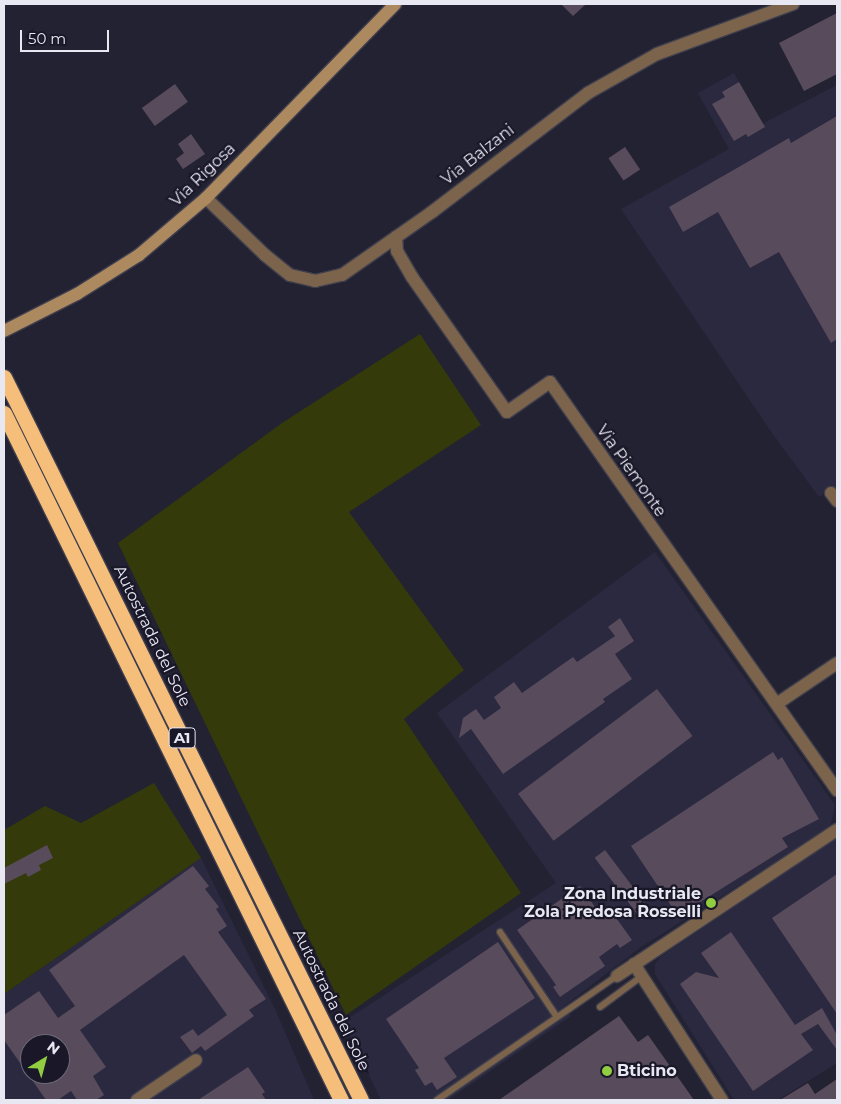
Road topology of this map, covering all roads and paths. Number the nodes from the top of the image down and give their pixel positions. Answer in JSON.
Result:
{"nodes":[{"id":1,"x":396,"y":4,"type":"edge"},
{"id":2,"x":793,"y":4,"type":"edge"},
{"id":3,"x":206,"y":198,"type":"junction"},
{"id":4,"x":396,"y":237,"type":"junction"},
{"id":5,"x":4,"y":332,"type":"edge"},
{"id":6,"x":4,"y":377,"type":"edge"},
{"id":7,"x":4,"y":413,"type":"edge"},
{"id":8,"x":837,"y":663,"type":"edge"},
{"id":9,"x":778,"y":703,"type":"junction"},
{"id":10,"x":837,"y":790,"type":"edge"},
{"id":11,"x":837,"y":830,"type":"edge"},
{"id":12,"x":500,"y":932,"type":"dead end"},
{"id":13,"x":634,"y":964,"type":"junction"},
{"id":14,"x":617,"y":976,"type":"joint"},
{"id":15,"x":642,"y":976,"type":"junction"},
{"id":16,"x":600,"y":1007,"type":"dead end"},
{"id":17,"x":558,"y":1017,"type":"junction"},
{"id":18,"x":196,"y":1060,"type":"dead end"},
{"id":19,"x":136,"y":1100,"type":"edge"},
{"id":20,"x":341,"y":1100,"type":"edge"},
{"id":21,"x":361,"y":1100,"type":"edge"},
{"id":22,"x":437,"y":1100,"type":"edge"},
{"id":23,"x":722,"y":1100,"type":"edge"}],
"edges":[{"from":1,"to":3,"type":"main road","name":"Via Rigosa"},
{"from":2,"to":4,"type":"street","name":"Via Balzani"},
{"from":3,"to":4,"type":"street","name":"Via Balzani"},
{"from":3,"to":5,"type":"main road","name":"Via Rigosa"},
{"from":4,"to":9,"type":"street","name":"Via Piemonte"},
{"from":6,"to":21,"type":"highway","name":"Autostrada del Sole","number":"A1"},
{"from":7,"to":20,"type":"highway","name":"Autostrada del Sole","number":"A1"},
{"from":8,"to":9,"type":"street"},
{"from":9,"to":10,"type":"street","name":"Via Piemonte"},
{"from":11,"to":13,"type":"street"},
{"from":12,"to":17,"type":"lane"},
{"from":13,"to":14,"type":"street"},
{"from":13,"to":15,"type":"street"},
{"from":14,"to":17,"type":"lane"},
{"from":15,"to":16,"type":"lane"},
{"from":15,"to":23,"type":"street"},
{"from":17,"to":22,"type":"lane"},
{"from":18,"to":19,"type":"street"}]}
